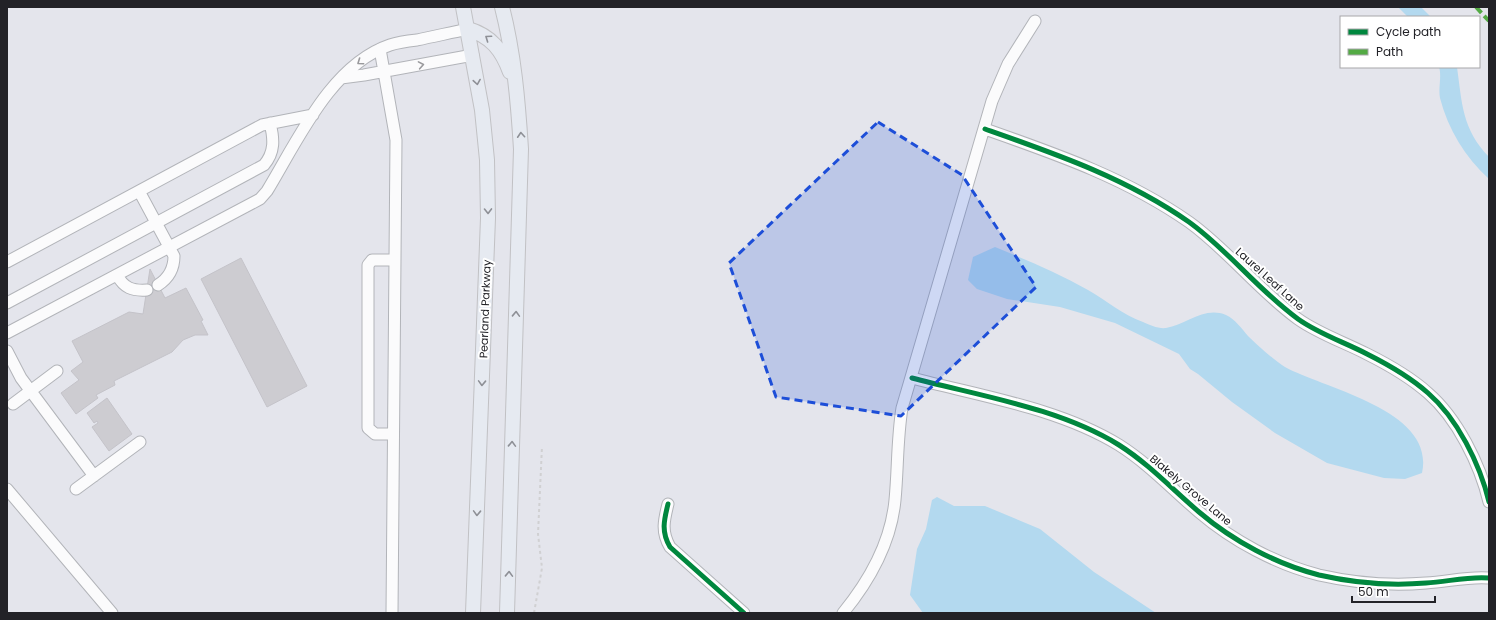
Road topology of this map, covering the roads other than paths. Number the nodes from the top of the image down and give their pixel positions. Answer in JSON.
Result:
{"nodes":[{"id":1,"x":463,"y":7,"type":"edge"},
{"id":2,"x":502,"y":7,"type":"edge"},
{"id":3,"x":1035,"y":21,"type":"dead end"},
{"id":4,"x":468,"y":29,"type":"junction"},
{"id":5,"x":380,"y":50,"type":"junction"},
{"id":6,"x":473,"y":55,"type":"junction"},
{"id":7,"x":383,"y":72,"type":"junction"},
{"id":8,"x":341,"y":78,"type":"junction"},
{"id":9,"x":518,"y":96,"type":"junction"},
{"id":10,"x":313,"y":115,"type":"junction"},
{"id":11,"x":270,"y":123,"type":"junction"},
{"id":12,"x":985,"y":128,"type":"junction"},
{"id":13,"x":140,"y":191,"type":"junction"},
{"id":14,"x":156,"y":223,"type":"junction"},
{"id":15,"x":169,"y":247,"type":"junction"},
{"id":16,"x":395,"y":260,"type":"junction"},
{"id":17,"x":7,"y":262,"type":"edge"},
{"id":18,"x":117,"y":275,"type":"junction"},
{"id":19,"x":158,"y":285,"type":"dead end"},
{"id":20,"x":147,"y":290,"type":"dead end"},
{"id":21,"x":7,"y":303,"type":"edge"},
{"id":22,"x":7,"y":333,"type":"edge"},
{"id":23,"x":7,"y":351,"type":"edge"},
{"id":24,"x":58,"y":371,"type":"dead end"},
{"id":25,"x":912,"y":378,"type":"junction"},
{"id":26,"x":31,"y":391,"type":"junction"},
{"id":27,"x":13,"y":404,"type":"dead end"},
{"id":28,"x":393,"y":434,"type":"junction"},
{"id":29,"x":140,"y":442,"type":"dead end"},
{"id":30,"x":94,"y":476,"type":"junction"},
{"id":31,"x":7,"y":489,"type":"edge"},
{"id":32,"x":76,"y":489,"type":"dead end"},
{"id":33,"x":1489,"y":502,"type":"edge"},
{"id":34,"x":668,"y":504,"type":"dead end"},
{"id":35,"x":1489,"y":578,"type":"edge"},
{"id":36,"x":112,"y":613,"type":"edge"},
{"id":37,"x":392,"y":613,"type":"edge"},
{"id":38,"x":473,"y":613,"type":"edge"},
{"id":39,"x":507,"y":613,"type":"edge"},
{"id":40,"x":744,"y":613,"type":"edge"},
{"id":41,"x":843,"y":613,"type":"edge"}],
"edges":[{"from":1,"to":4,"type":"main road","name":"Pearland Parkway"},
{"from":2,"to":9,"type":"main road"},
{"from":3,"to":12,"type":"street"},
{"from":4,"to":5,"type":"street"},
{"from":4,"to":6,"type":"main road","name":"Pearland Parkway"},
{"from":9,"to":4,"type":"main road","one_way":true},
{"from":5,"to":7,"type":"street"},
{"from":5,"to":8,"type":"street","one_way":true},
{"from":7,"to":6,"type":"street","one_way":true},
{"from":6,"to":38,"type":"main road","name":"Pearland Parkway","one_way":true},
{"from":7,"to":8,"type":"street"},
{"from":7,"to":16,"type":"street"},
{"from":8,"to":10,"type":"street"},
{"from":39,"to":9,"type":"main road","one_way":true},
{"from":10,"to":11,"type":"street"},
{"from":10,"to":15,"type":"street"},
{"from":11,"to":13,"type":"street"},
{"from":11,"to":14,"type":"street"},
{"from":12,"to":25,"type":"street"},
{"from":12,"to":33,"type":"street","name":"Laurel Leaf Lane"},
{"from":13,"to":14,"type":"street"},
{"from":13,"to":17,"type":"street"},
{"from":14,"to":15,"type":"street"},
{"from":14,"to":21,"type":"street"},
{"from":15,"to":18,"type":"street"},
{"from":15,"to":19,"type":"street"},
{"from":16,"to":28,"type":"street"},
{"from":16,"to":28,"type":"street"},
{"from":18,"to":20,"type":"street"},
{"from":18,"to":22,"type":"street"},
{"from":23,"to":26,"type":"street"},
{"from":24,"to":26,"type":"street"},
{"from":25,"to":35,"type":"street","name":"Blakely Grove Lane"},
{"from":25,"to":41,"type":"street"},
{"from":26,"to":27,"type":"street"},
{"from":26,"to":30,"type":"street"},
{"from":28,"to":37,"type":"street"},
{"from":29,"to":30,"type":"street"},
{"from":30,"to":32,"type":"street"},
{"from":31,"to":36,"type":"street"},
{"from":34,"to":40,"type":"street"}]}
